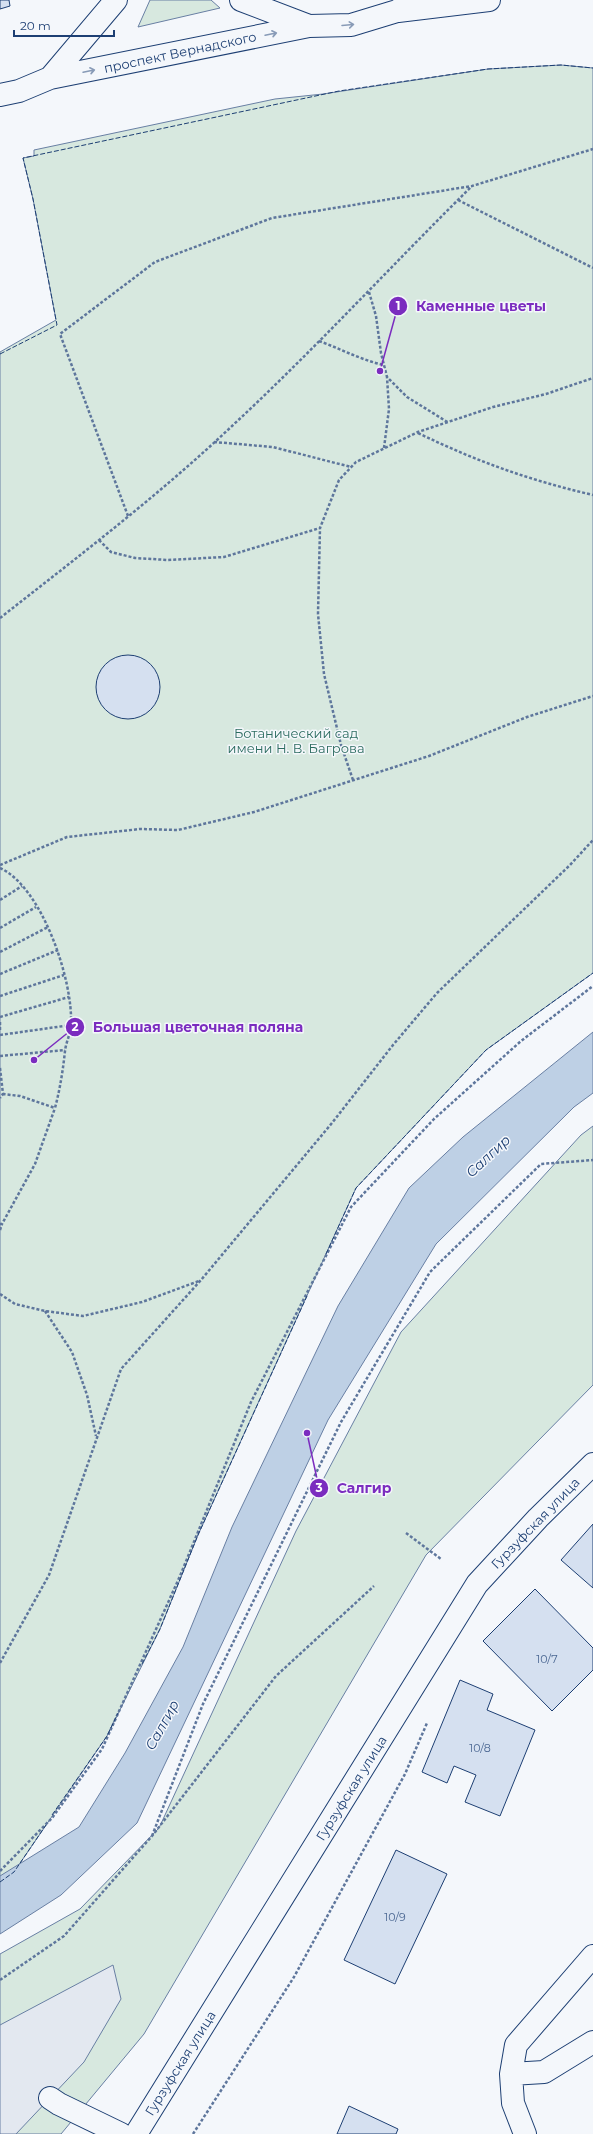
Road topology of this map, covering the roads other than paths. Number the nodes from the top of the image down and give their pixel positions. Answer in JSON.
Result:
{"nodes":[{"id":1,"x":116,"y":0,"type":"edge"},
{"id":2,"x":241,"y":0,"type":"edge"},
{"id":3,"x":489,"y":0,"type":"edge"},
{"id":4,"x":406,"y":6,"type":"edge"},
{"id":5,"x":309,"y":26,"type":"junction"},
{"id":6,"x":50,"y":78,"type":"junction"},
{"id":7,"x":0,"y":95,"type":"edge"},
{"id":8,"x":593,"y":1464,"type":"edge"},
{"id":9,"x":593,"y":1956,"type":"edge"},
{"id":10,"x":593,"y":2042,"type":"edge"},
{"id":11,"x":511,"y":2074,"type":"junction"},
{"id":12,"x":50,"y":2098,"type":"dead end"},
{"id":13,"x":121,"y":2134,"type":"edge"},
{"id":14,"x":136,"y":2134,"type":"edge"},
{"id":15,"x":525,"y":2134,"type":"edge"}],
"edges":[{"from":1,"to":6,"type":"main road","name":"проспект Вернадского"},
{"from":2,"to":5,"type":"main road"},
{"from":3,"to":4,"type":"main road"},
{"from":5,"to":4,"type":"main road","one_way":true},
{"from":6,"to":5,"type":"main road","name":"проспект Вернадского","one_way":true},
{"from":6,"to":7,"type":"main road","name":"проспект Вернадского"},
{"from":8,"to":14,"type":"main road","name":"Гурзуфская улица"},
{"from":9,"to":11,"type":"main road"},
{"from":10,"to":11,"type":"main road"},
{"from":11,"to":15,"type":"main road"},
{"from":12,"to":13,"type":"main road"}]}
